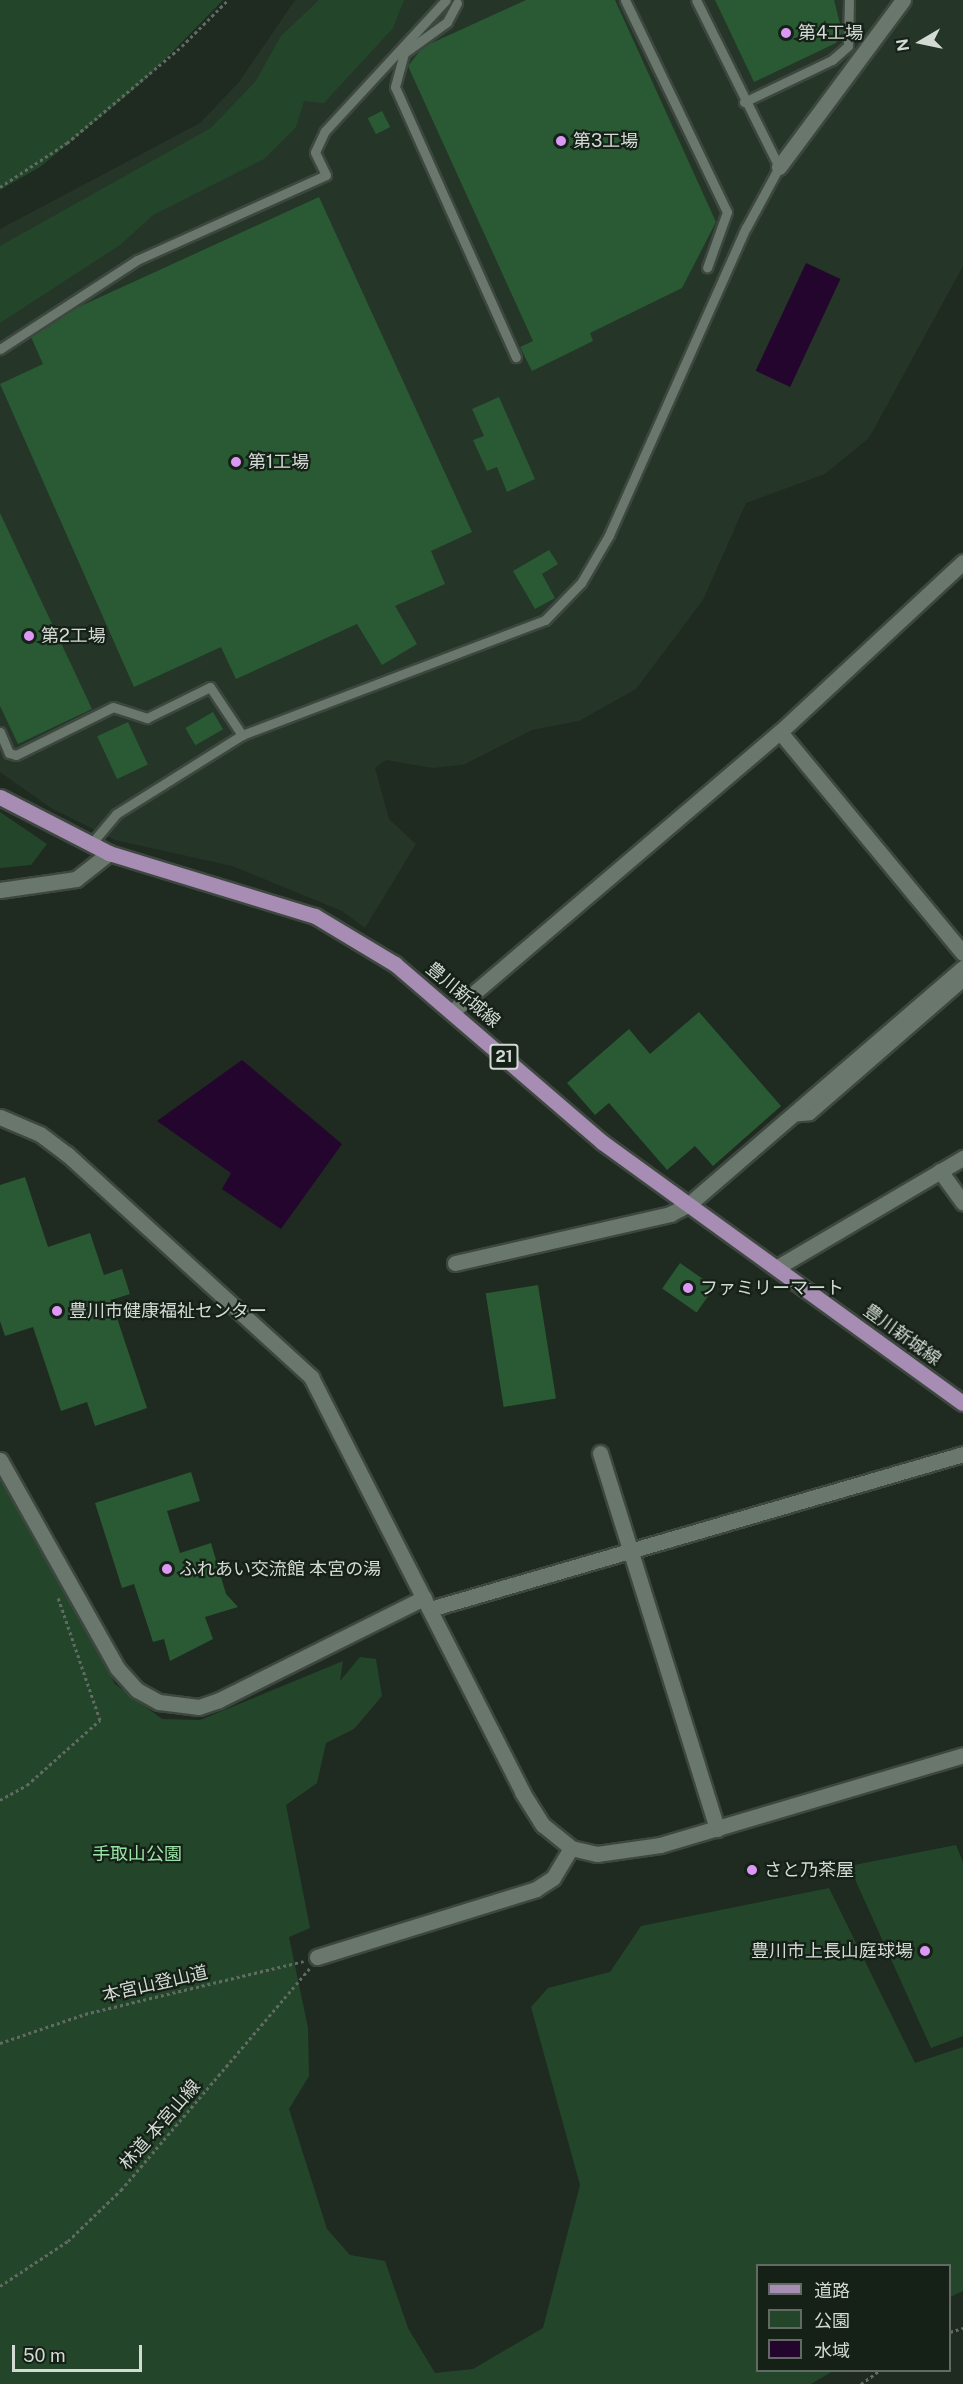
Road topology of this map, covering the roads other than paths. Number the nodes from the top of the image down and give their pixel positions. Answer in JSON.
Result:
{"nodes":[{"id":1,"x":446,"y":0,"type":"edge"},
{"id":2,"x":468,"y":0,"type":"edge"},
{"id":3,"x":625,"y":0,"type":"edge"},
{"id":4,"x":696,"y":0,"type":"edge"},
{"id":5,"x":849,"y":0,"type":"edge"},
{"id":6,"x":903,"y":0,"type":"edge"},
{"id":7,"x":457,"y":2,"type":"edge"},
{"id":8,"x":744,"y":102,"type":"junction"},
{"id":9,"x":779,"y":167,"type":"junction"},
{"id":10,"x":707,"y":268,"type":"dead end"},
{"id":11,"x":0,"y":349,"type":"edge"},
{"id":12,"x":516,"y":357,"type":"dead end"},
{"id":13,"x":963,"y":562,"type":"edge"},
{"id":14,"x":0,"y":732,"type":"edge"},
{"id":15,"x":780,"y":732,"type":"junction"},
{"id":16,"x":242,"y":735,"type":"junction"},
{"id":17,"x":0,"y":797,"type":"edge"},
{"id":18,"x":91,"y":844,"type":"junction"},
{"id":19,"x":109,"y":853,"type":"junction"},
{"id":20,"x":0,"y":890,"type":"edge"},
{"id":21,"x":963,"y":953,"type":"edge"},
{"id":22,"x":963,"y":968,"type":"edge"},
{"id":23,"x":963,"y":982,"type":"edge"},
{"id":24,"x":454,"y":1010,"type":"junction"},
{"id":25,"x":787,"y":1116,"type":"junction"},
{"id":26,"x":0,"y":1117,"type":"edge"},
{"id":27,"x":963,"y":1158,"type":"edge"},
{"id":28,"x":940,"y":1172,"type":"junction"},
{"id":29,"x":963,"y":1203,"type":"edge"},
{"id":30,"x":688,"y":1205,"type":"junction"},
{"id":31,"x":455,"y":1263,"type":"dead end"},
{"id":32,"x":776,"y":1268,"type":"junction"},
{"id":33,"x":963,"y":1403,"type":"edge"},
{"id":34,"x":600,"y":1453,"type":"dead end"},
{"id":35,"x":963,"y":1454,"type":"edge"},
{"id":36,"x":0,"y":1460,"type":"edge"},
{"id":37,"x":631,"y":1553,"type":"junction"},
{"id":38,"x":427,"y":1603,"type":"junction"},
{"id":39,"x":963,"y":1755,"type":"edge"},
{"id":40,"x":717,"y":1829,"type":"junction"},
{"id":41,"x":571,"y":1848,"type":"junction"},
{"id":42,"x":317,"y":1957,"type":"road end"}],
"edges":[{"from":1,"to":11,"type":"lane"},
{"from":2,"to":7,"type":"lane"},
{"from":3,"to":10,"type":"lane"},
{"from":4,"to":8,"type":"lane"},
{"from":5,"to":8,"type":"lane"},
{"from":6,"to":9,"type":"street"},
{"from":7,"to":12,"type":"lane"},
{"from":8,"to":9,"type":"lane"},
{"from":9,"to":16,"type":"lane"},
{"from":13,"to":15,"type":"street"},
{"from":14,"to":16,"type":"lane"},
{"from":15,"to":21,"type":"street"},
{"from":15,"to":24,"type":"street"},
{"from":16,"to":18,"type":"lane"},
{"from":17,"to":18,"type":"main road","name":"豊川新城線","number":"21"},
{"from":18,"to":19,"type":"main road","name":"豊川新城線","number":"21"},
{"from":19,"to":20,"type":"street"},
{"from":19,"to":24,"type":"main road","name":"豊川新城線","number":"21"},
{"from":22,"to":25,"type":"street"},
{"from":23,"to":25,"type":"lane"},
{"from":24,"to":30,"type":"main road","name":"豊川新城線","number":"21"},
{"from":25,"to":30,"type":"street"},
{"from":26,"to":38,"type":"street"},
{"from":27,"to":28,"type":"street"},
{"from":28,"to":29,"type":"street"},
{"from":28,"to":32,"type":"street"},
{"from":30,"to":31,"type":"street"},
{"from":30,"to":32,"type":"main road","name":"豊川新城線","number":"21"},
{"from":32,"to":33,"type":"main road","name":"豊川新城線","number":"21"},
{"from":34,"to":37,"type":"street"},
{"from":35,"to":37,"type":"street"},
{"from":36,"to":38,"type":"street"},
{"from":37,"to":38,"type":"street"},
{"from":37,"to":40,"type":"street"},
{"from":38,"to":41,"type":"street"},
{"from":39,"to":40,"type":"street"},
{"from":40,"to":41,"type":"street"},
{"from":41,"to":42,"type":"street"}]}
